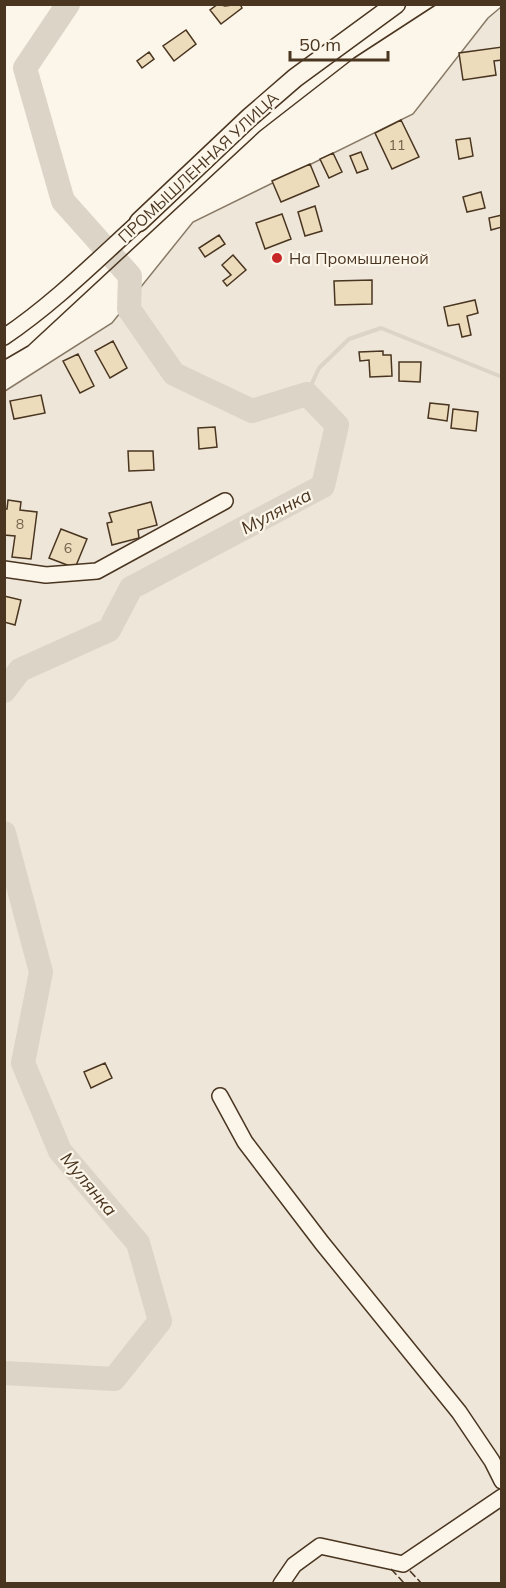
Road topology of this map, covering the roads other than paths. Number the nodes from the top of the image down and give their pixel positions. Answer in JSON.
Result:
{"nodes":[{"id":1,"x":396,"y":4,"type":"edge"},
{"id":2,"x":139,"y":222,"type":"joint"},
{"id":3,"x":4,"y":337,"type":"edge"},
{"id":4,"x":225,"y":501,"type":"dead end"},
{"id":5,"x":4,"y":568,"type":"edge"},
{"id":6,"x":220,"y":1096,"type":"dead end"},
{"id":7,"x":501,"y":1481,"type":"edge"},
{"id":8,"x":501,"y":1497,"type":"edge"},
{"id":9,"x":281,"y":1584,"type":"edge"}],
"edges":[{"from":1,"to":2,"type":"main road","name":"ПРОМЫШЛЕННАЯ УЛИЦА"},
{"from":2,"to":3,"type":"street","name":"ПРОМЫШЛЕННАЯ УЛИЦА"},
{"from":4,"to":5,"type":"street"},
{"from":6,"to":7,"type":"street"},
{"from":8,"to":9,"type":"street"}]}
